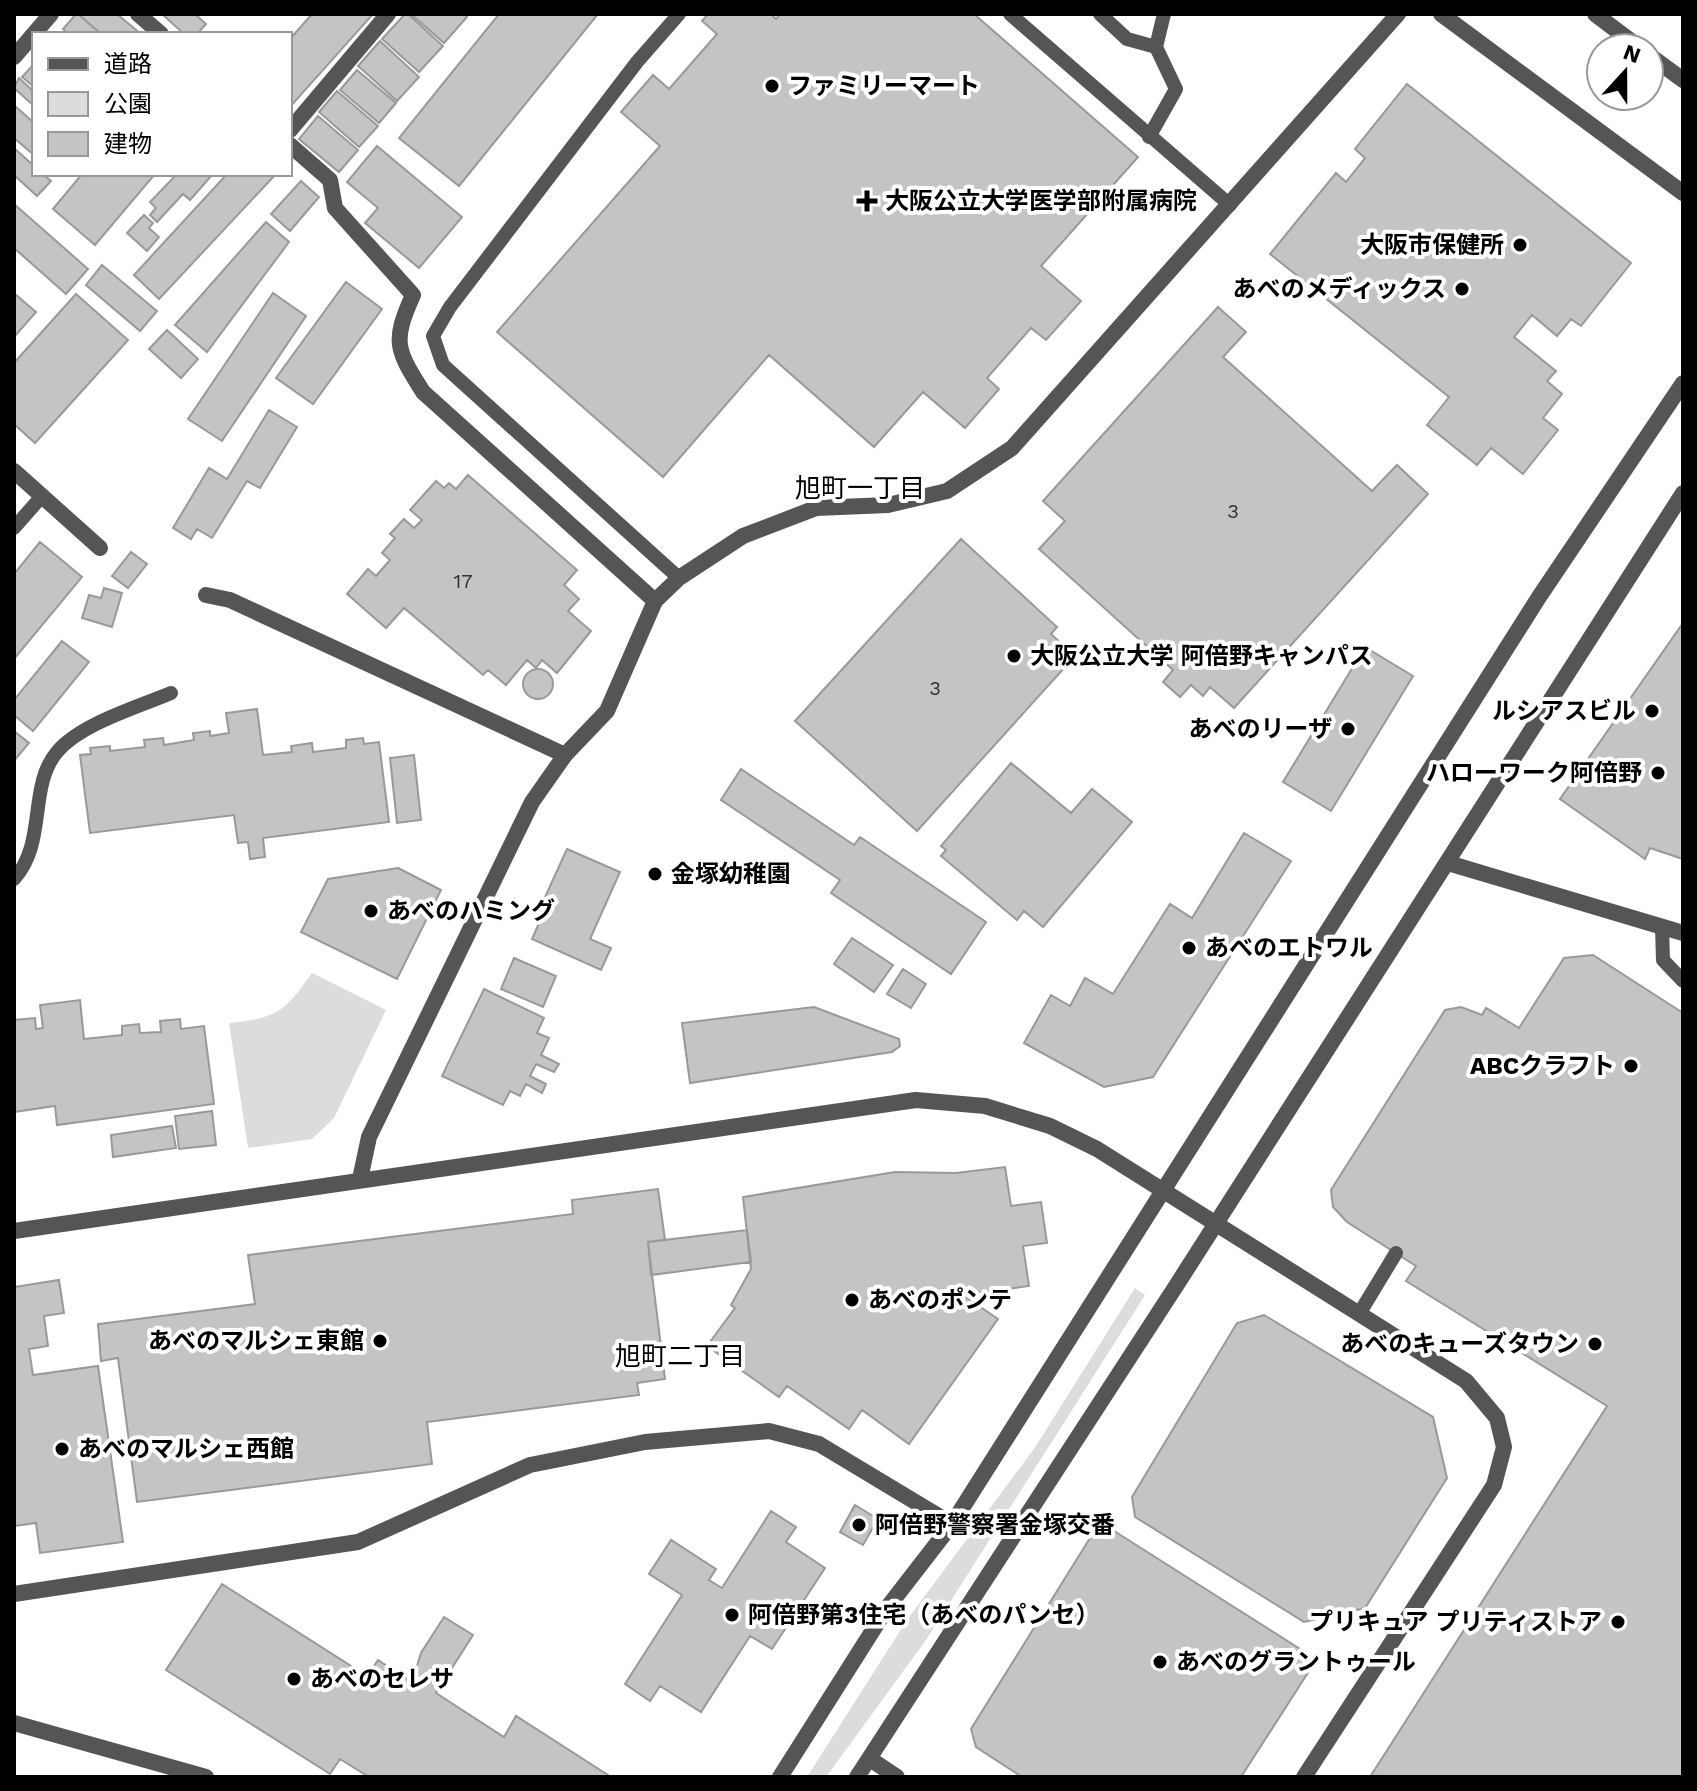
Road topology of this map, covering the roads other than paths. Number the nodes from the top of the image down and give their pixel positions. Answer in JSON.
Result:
{"nodes":[{"id":1,"x":51,"y":14,"type":"edge"},
{"id":2,"x":138,"y":14,"type":"edge"},
{"id":3,"x":388,"y":14,"type":"edge"},
{"id":4,"x":679,"y":14,"type":"edge"},
{"id":5,"x":1010,"y":14,"type":"edge"},
{"id":6,"x":1100,"y":14,"type":"edge"},
{"id":7,"x":1164,"y":14,"type":"edge"},
{"id":8,"x":1398,"y":14,"type":"edge"},
{"id":9,"x":1441,"y":14,"type":"edge"},
{"id":10,"x":1595,"y":14,"type":"edge"},
{"id":11,"x":36,"y":32,"type":"edge"},
{"id":12,"x":159,"y":32,"type":"edge"},
{"id":13,"x":1619,"y":32,"type":"edge"},
{"id":14,"x":32,"y":36,"type":"edge"},
{"id":15,"x":1156,"y":47,"type":"junction"},
{"id":16,"x":14,"y":57,"type":"edge"},
{"id":17,"x":1665,"y":67,"type":"edge"},
{"id":18,"x":1683,"y":80,"type":"edge"},
{"id":19,"x":292,"y":128,"type":"edge"},
{"id":20,"x":1149,"y":137,"type":"junction"},
{"id":21,"x":292,"y":147,"type":"edge"},
{"id":22,"x":1683,"y":193,"type":"edge"},
{"id":23,"x":1230,"y":205,"type":"junction"},
{"id":24,"x":1683,"y":383,"type":"edge"},
{"id":25,"x":14,"y":471,"type":"edge"},
{"id":26,"x":1683,"y":493,"type":"edge"},
{"id":27,"x":42,"y":496,"type":"junction"},
{"id":28,"x":14,"y":528,"type":"edge"},
{"id":29,"x":100,"y":548,"type":"dead end"},
{"id":30,"x":679,"y":578,"type":"junction"},
{"id":31,"x":206,"y":595,"type":"dead end"},
{"id":32,"x":655,"y":601,"type":"junction"},
{"id":33,"x":171,"y":693,"type":"dead end"},
{"id":34,"x":565,"y":755,"type":"junction"},
{"id":35,"x":1448,"y":863,"type":"junction"},
{"id":36,"x":14,"y":879,"type":"edge"},
{"id":37,"x":1662,"y":927,"type":"junction"},
{"id":38,"x":1683,"y":933,"type":"edge"},
{"id":39,"x":1683,"y":981,"type":"edge"},
{"id":40,"x":360,"y":1179,"type":"junction"},
{"id":41,"x":1164,"y":1190,"type":"junction"},
{"id":42,"x":1216,"y":1224,"type":"junction"},
{"id":43,"x":14,"y":1231,"type":"edge"},
{"id":44,"x":1396,"y":1253,"type":"dead end"},
{"id":45,"x":1359,"y":1314,"type":"junction"},
{"id":46,"x":952,"y":1524,"type":"junction"},
{"id":47,"x":14,"y":1594,"type":"edge"},
{"id":48,"x":14,"y":1723,"type":"edge"},
{"id":49,"x":870,"y":1759,"type":"junction"},
{"id":50,"x":206,"y":1777,"type":"edge"},
{"id":51,"x":780,"y":1777,"type":"edge"},
{"id":52,"x":857,"y":1777,"type":"edge"},
{"id":53,"x":897,"y":1777,"type":"edge"},
{"id":54,"x":1304,"y":1777,"type":"edge"}],
"edges":[{"from":1,"to":11,"type":"street"},
{"from":2,"to":12,"type":"street"},
{"from":3,"to":19,"type":"street"},
{"from":4,"to":30,"type":"lane"},
{"from":5,"to":20,"type":"lane"},
{"from":6,"to":15,"type":"lane"},
{"from":7,"to":15,"type":"lane"},
{"from":8,"to":23,"type":"street"},
{"from":9,"to":22,"type":"street"},
{"from":10,"to":13,"type":"street"},
{"from":14,"to":16,"type":"street"},
{"from":15,"to":20,"type":"lane"},
{"from":17,"to":18,"type":"street"},
{"from":20,"to":23,"type":"lane"},
{"from":21,"to":32,"type":"street"},
{"from":23,"to":30,"type":"street"},
{"from":24,"to":41,"type":"street"},
{"from":25,"to":27,"type":"street"},
{"from":26,"to":35,"type":"street"},
{"from":27,"to":28,"type":"lane"},
{"from":27,"to":29,"type":"street"},
{"from":30,"to":32,"type":"street"},
{"from":31,"to":34,"type":"street"},
{"from":32,"to":34,"type":"street"},
{"from":33,"to":36,"type":"lane"},
{"from":34,"to":40,"type":"street"},
{"from":35,"to":37,"type":"street"},
{"from":35,"to":42,"type":"street"},
{"from":37,"to":38,"type":"street"},
{"from":37,"to":39,"type":"lane"},
{"from":40,"to":41,"type":"street"},
{"from":40,"to":43,"type":"street"},
{"from":41,"to":42,"type":"street"},
{"from":41,"to":46,"type":"street"},
{"from":42,"to":45,"type":"street"},
{"from":42,"to":49,"type":"street"},
{"from":44,"to":45,"type":"lane"},
{"from":45,"to":54,"type":"street"},
{"from":46,"to":47,"type":"street"},
{"from":46,"to":51,"type":"street"},
{"from":48,"to":50,"type":"street"},
{"from":49,"to":52,"type":"street"},
{"from":49,"to":53,"type":"street"}]}
